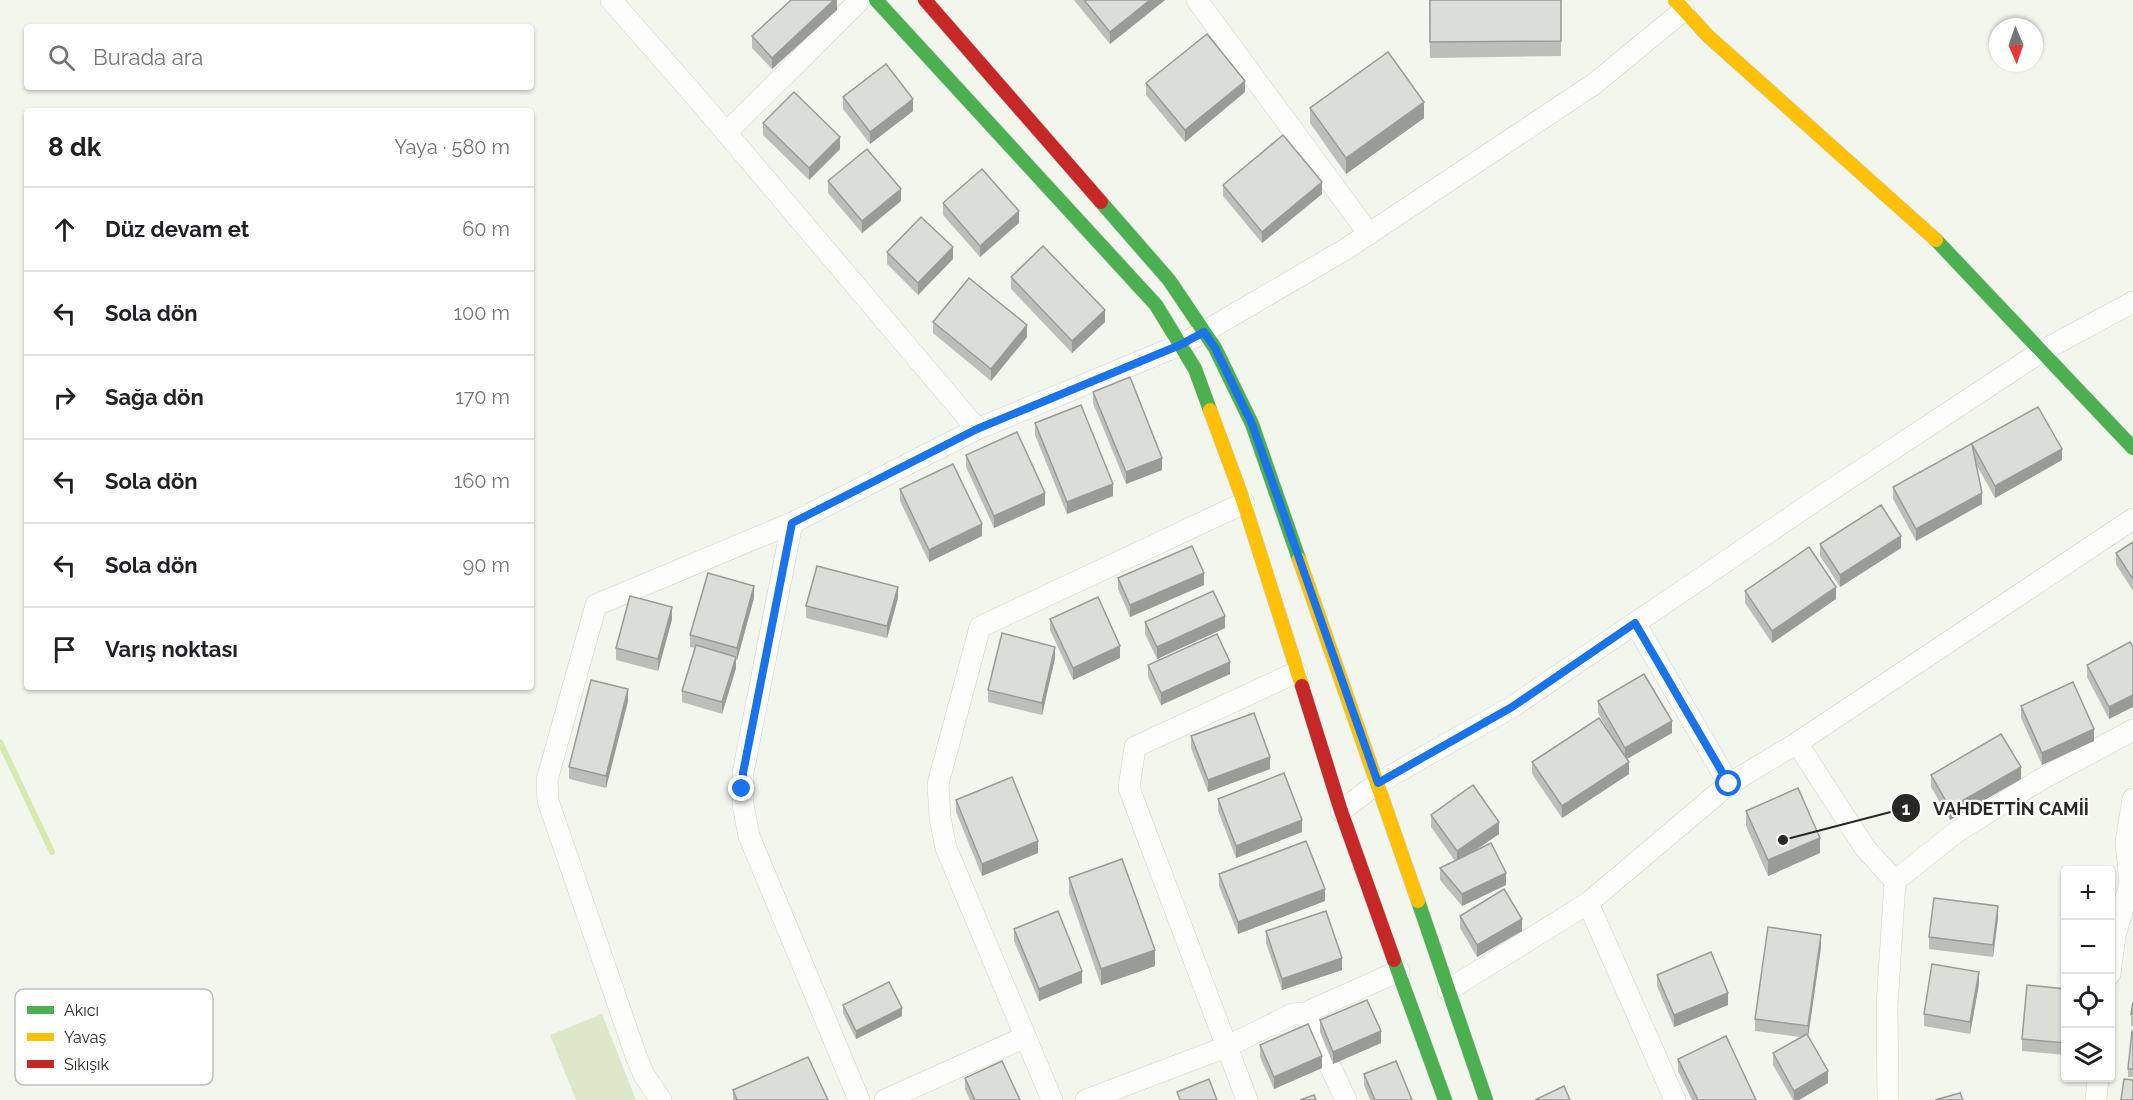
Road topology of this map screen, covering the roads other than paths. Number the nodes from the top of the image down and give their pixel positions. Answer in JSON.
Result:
{"nodes":[{"id":1,"x":611,"y":0,"type":"edge"},
{"id":2,"x":860,"y":0,"type":"edge"},
{"id":3,"x":876,"y":0,"type":"edge"},
{"id":4,"x":925,"y":0,"type":"edge"},
{"id":5,"x":1197,"y":0,"type":"edge"},
{"id":6,"x":1680,"y":5,"type":"edge"},
{"id":7,"x":726,"y":133,"type":"junction"},
{"id":8,"x":1369,"y":234,"type":"junction"},
{"id":9,"x":2133,"y":302,"type":"edge"},
{"id":10,"x":1204,"y":332,"type":"junction"},
{"id":11,"x":1180,"y":345,"type":"junction"},
{"id":12,"x":2042,"y":351,"type":"junction"},
{"id":13,"x":977,"y":429,"type":"junction"},
{"id":14,"x":2133,"y":448,"type":"edge"},
{"id":15,"x":1244,"y":503,"type":"junction"},
{"id":16,"x":2133,"y":519,"type":"edge"},
{"id":17,"x":792,"y":523,"type":"junction"},
{"id":18,"x":1635,"y":623,"type":"junction"},
{"id":19,"x":1297,"y":672,"type":"junction"},
{"id":20,"x":2133,"y":730,"type":"edge"},
{"id":21,"x":1797,"y":743,"type":"junction"},
{"id":22,"x":1378,"y":783,"type":"junction"},
{"id":23,"x":1729,"y":784,"type":"junction"},
{"id":24,"x":2133,"y":799,"type":"edge"},
{"id":25,"x":1341,"y":811,"type":"junction"},
{"id":26,"x":1895,"y":881,"type":"junction"},
{"id":27,"x":2132,"y":883,"type":"edge"},
{"id":28,"x":1588,"y":903,"type":"junction"},
{"id":29,"x":2115,"y":936,"type":"edge"},
{"id":30,"x":1399,"y":971,"type":"junction"},
{"id":31,"x":1448,"y":990,"type":"junction"},
{"id":32,"x":1305,"y":1013,"type":"junction"},
{"id":33,"x":1025,"y":1037,"type":"junction"},
{"id":34,"x":1226,"y":1047,"type":"junction"},
{"id":35,"x":2098,"y":1082,"type":"edge"},
{"id":36,"x":661,"y":1100,"type":"edge"},
{"id":37,"x":859,"y":1100,"type":"edge"},
{"id":38,"x":885,"y":1100,"type":"edge"},
{"id":39,"x":1052,"y":1100,"type":"edge"},
{"id":40,"x":1086,"y":1100,"type":"edge"},
{"id":41,"x":1247,"y":1100,"type":"edge"},
{"id":42,"x":1346,"y":1100,"type":"edge"},
{"id":43,"x":1445,"y":1100,"type":"edge"},
{"id":44,"x":1486,"y":1100,"type":"edge"},
{"id":45,"x":1675,"y":1100,"type":"edge"},
{"id":46,"x":1888,"y":1100,"type":"edge"},
{"id":47,"x":2096,"y":1100,"type":"edge"}],
"edges":[{"from":1,"to":7,"type":"street"},
{"from":2,"to":7,"type":"street"},
{"from":3,"to":11,"type":"street"},
{"from":4,"to":10,"type":"street"},
{"from":5,"to":8,"type":"street"},
{"from":6,"to":8,"type":"street"},
{"from":6,"to":12,"type":"street"},
{"from":7,"to":13,"type":"street"},
{"from":8,"to":10,"type":"street"},
{"from":9,"to":12,"type":"street"},
{"from":10,"to":11,"type":"street"},
{"from":10,"to":22,"type":"street"},
{"from":11,"to":13,"type":"street"},
{"from":11,"to":15,"type":"street"},
{"from":12,"to":14,"type":"street"},
{"from":12,"to":18,"type":"street"},
{"from":13,"to":17,"type":"street"},
{"from":15,"to":19,"type":"street"},
{"from":15,"to":33,"type":"street"},
{"from":16,"to":21,"type":"street"},
{"from":17,"to":36,"type":"street"},
{"from":17,"to":37,"type":"street"},
{"from":18,"to":22,"type":"street"},
{"from":18,"to":23,"type":"street"},
{"from":19,"to":25,"type":"street"},
{"from":19,"to":34,"type":"street"},
{"from":20,"to":26,"type":"street"},
{"from":21,"to":23,"type":"street"},
{"from":21,"to":26,"type":"street"},
{"from":22,"to":25,"type":"street"},
{"from":22,"to":31,"type":"street"},
{"from":23,"to":28,"type":"street"},
{"from":24,"to":27,"type":"street"},
{"from":25,"to":30,"type":"street"},
{"from":26,"to":46,"type":"street"},
{"from":27,"to":29,"type":"street"},
{"from":28,"to":31,"type":"street"},
{"from":28,"to":45,"type":"street"},
{"from":30,"to":32,"type":"street"},
{"from":30,"to":43,"type":"street"},
{"from":31,"to":44,"type":"street"},
{"from":32,"to":34,"type":"street"},
{"from":32,"to":42,"type":"street"},
{"from":33,"to":38,"type":"street"},
{"from":33,"to":39,"type":"street"},
{"from":34,"to":40,"type":"street"},
{"from":34,"to":41,"type":"street"},
{"from":35,"to":47,"type":"street"}]}
